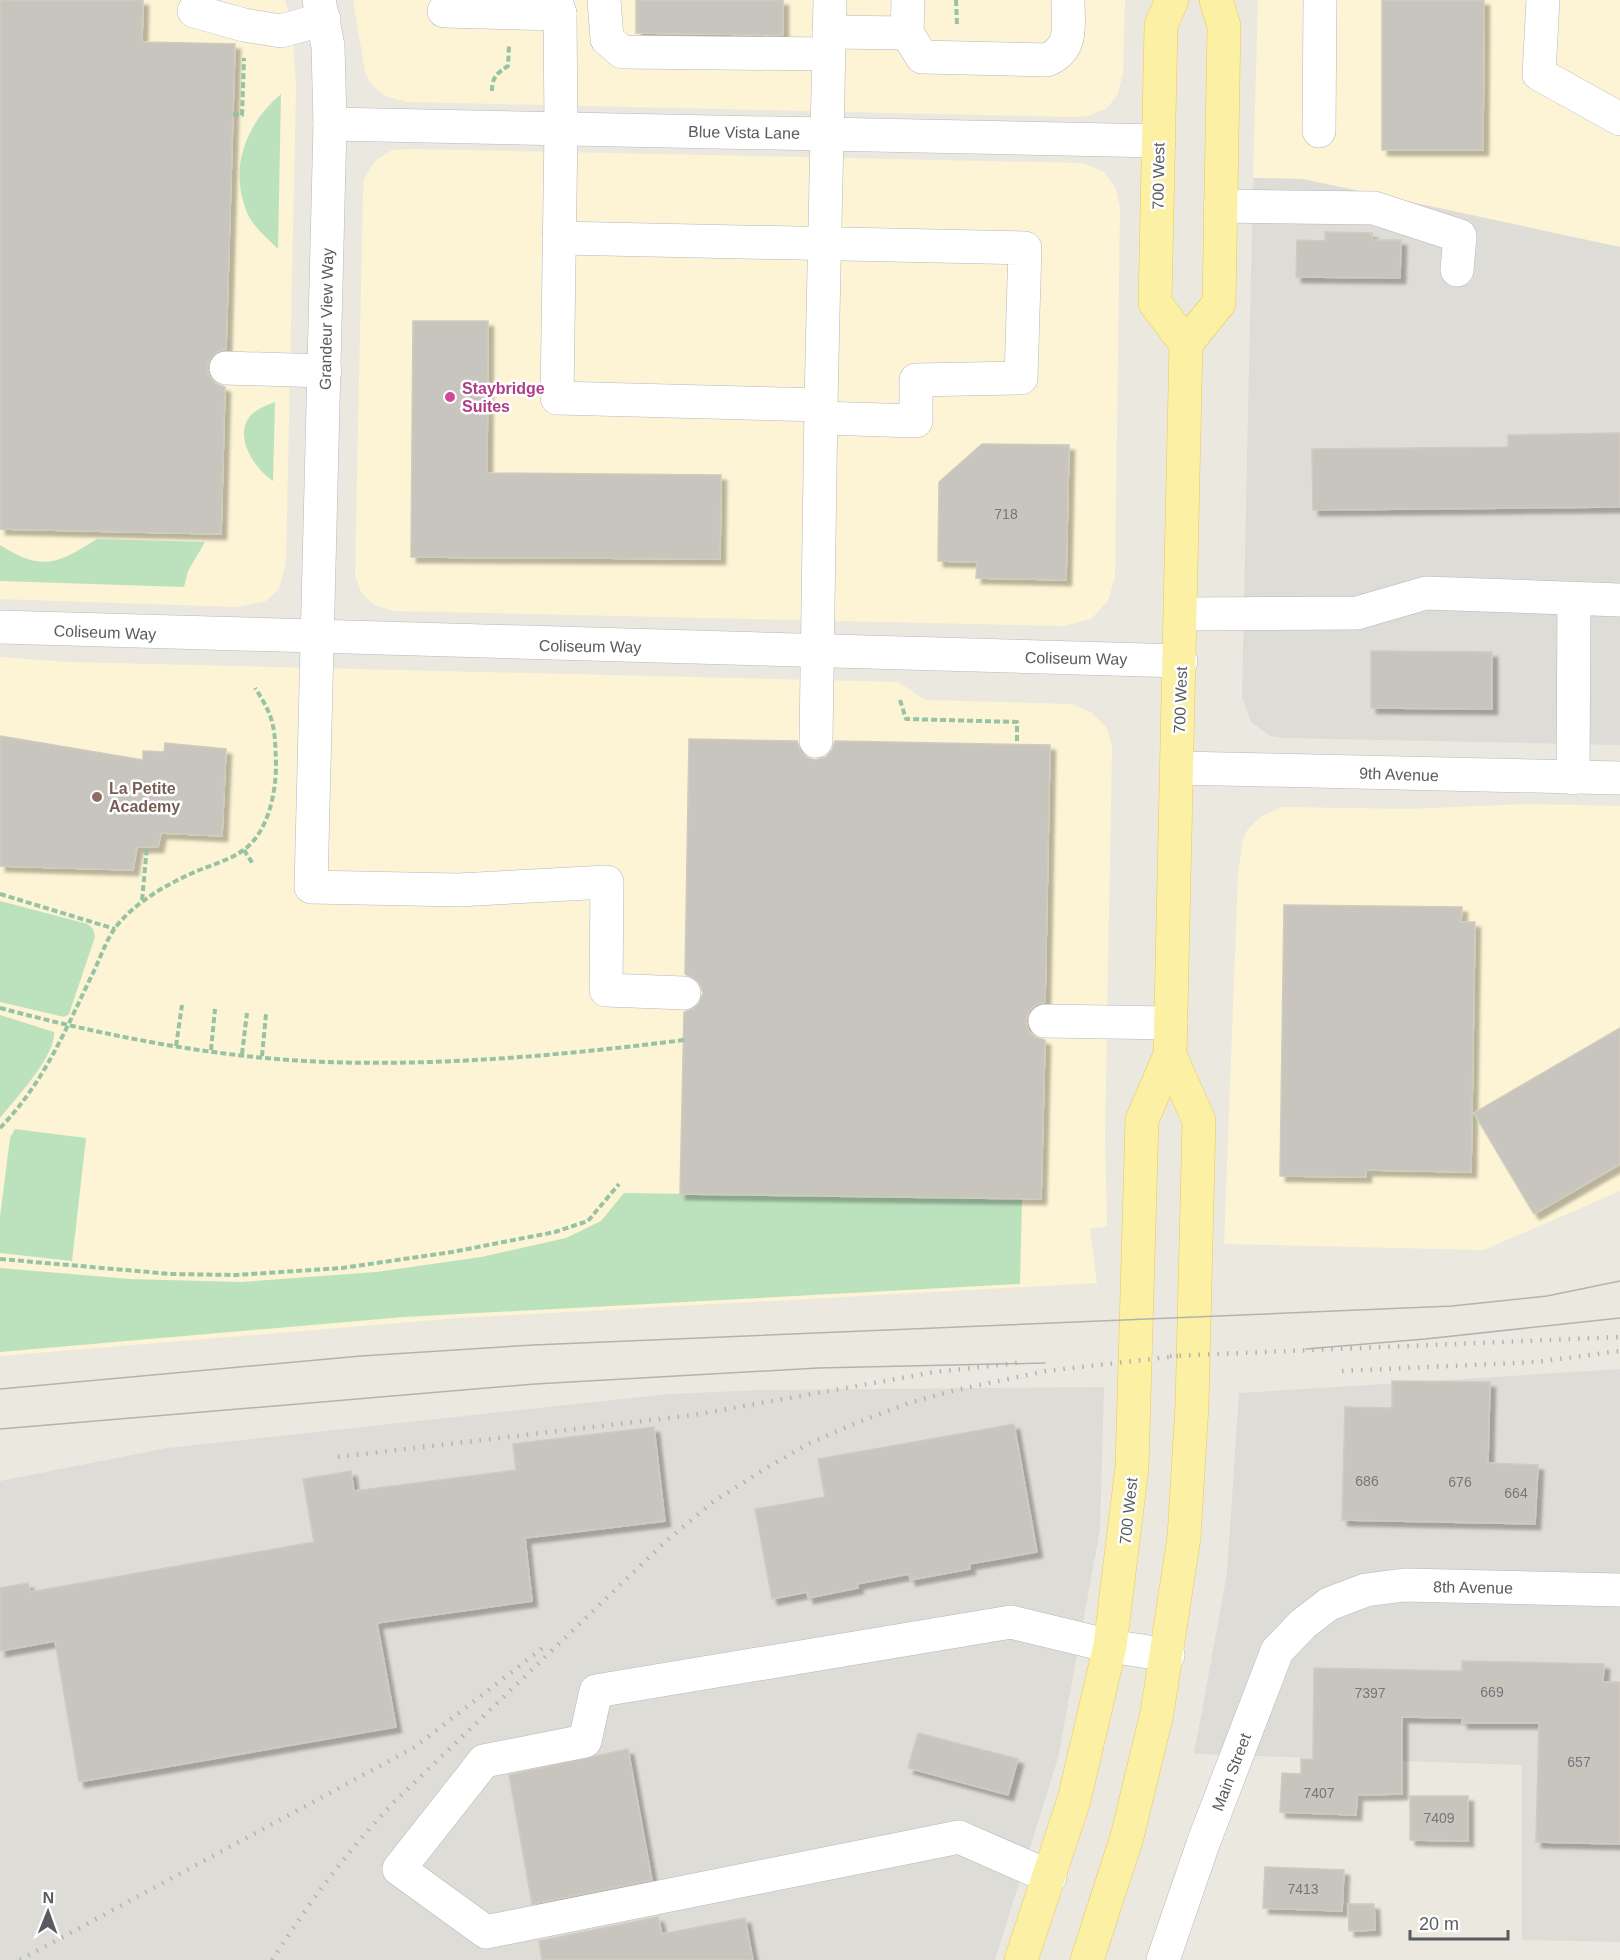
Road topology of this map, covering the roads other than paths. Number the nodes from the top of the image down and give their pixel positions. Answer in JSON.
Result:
{"nodes":[{"id":1,"x":604,"y":0,"type":"edge"},
{"id":2,"x":830,"y":0,"type":"edge"},
{"id":3,"x":908,"y":0,"type":"edge"},
{"id":4,"x":1068,"y":0,"type":"edge"},
{"id":5,"x":1172,"y":0,"type":"edge"},
{"id":6,"x":1216,"y":0,"type":"edge"},
{"id":7,"x":1320,"y":0,"type":"edge"},
{"id":8,"x":1543,"y":0,"type":"edge"},
{"id":9,"x":558,"y":7,"type":"edge"},
{"id":10,"x":322,"y":10,"type":"edge"},
{"id":11,"x":194,"y":11,"type":"dead end"},
{"id":12,"x":444,"y":11,"type":"dead end"},
{"id":13,"x":907,"y":33,"type":"junction"},
{"id":14,"x":829,"y":43,"type":"junction"},
{"id":15,"x":1620,"y":119,"type":"edge"},
{"id":16,"x":330,"y":124,"type":"junction"},
{"id":17,"x":561,"y":129,"type":"junction"},
{"id":18,"x":1319,"y":131,"type":"dead end"},
{"id":19,"x":827,"y":134,"type":"junction"},
{"id":20,"x":1159,"y":141,"type":"junction"},
{"id":21,"x":1220,"y":206,"type":"junction"},
{"id":22,"x":560,"y":238,"type":"junction"},
{"id":23,"x":824,"y":243,"type":"junction"},
{"id":24,"x":1457,"y":270,"type":"dead end"},
{"id":25,"x":1186,"y":344,"type":"junction"},
{"id":26,"x":226,"y":368,"type":"dead end"},
{"id":27,"x":325,"y":371,"type":"junction"},
{"id":28,"x":821,"y":411,"type":"junction"},
{"id":29,"x":1574,"y":599,"type":"junction"},
{"id":30,"x":1620,"y":600,"type":"edge"},
{"id":31,"x":1182,"y":614,"type":"junction"},
{"id":32,"x":0,"y":627,"type":"edge"},
{"id":33,"x":318,"y":638,"type":"junction"},
{"id":34,"x":818,"y":651,"type":"junction"},
{"id":35,"x":1181,"y":661,"type":"junction"},
{"id":36,"x":816,"y":741,"type":"dead end"},
{"id":37,"x":1178,"y":768,"type":"junction"},
{"id":38,"x":1573,"y":778,"type":"junction"},
{"id":39,"x":1620,"y":778,"type":"edge"},
{"id":40,"x":684,"y":993,"type":"dead end"},
{"id":41,"x":1045,"y":1021,"type":"dead end"},
{"id":42,"x":1171,"y":1023,"type":"junction"},
{"id":43,"x":1170,"y":1055,"type":"junction"},
{"id":44,"x":1620,"y":1590,"type":"edge"},
{"id":45,"x":1329,"y":1604,"type":"joint"},
{"id":46,"x":1110,"y":1646,"type":"junction"},
{"id":47,"x":1168,"y":1655,"type":"junction"},
{"id":48,"x":1050,"y":1878,"type":"junction"},
{"id":49,"x":1021,"y":1960,"type":"edge"},
{"id":50,"x":1087,"y":1960,"type":"edge"},
{"id":51,"x":1163,"y":1960,"type":"edge"}],
"edges":[{"from":1,"to":14,"type":"street"},
{"from":2,"to":14,"type":"street"},
{"from":3,"to":13,"type":"street"},
{"from":4,"to":13,"type":"street"},
{"from":5,"to":20,"type":"main road","name":"700 West"},
{"from":6,"to":21,"type":"main road"},
{"from":7,"to":18,"type":"street"},
{"from":8,"to":15,"type":"street"},
{"from":9,"to":12,"type":"street"},
{"from":9,"to":17,"type":"street"},
{"from":10,"to":11,"type":"street"},
{"from":10,"to":16,"type":"street","name":"Grandeur View Way"},
{"from":13,"to":14,"type":"street"},
{"from":14,"to":19,"type":"street"},
{"from":16,"to":17,"type":"street","name":"Blue Vista Lane"},
{"from":16,"to":27,"type":"street","name":"Grandeur View Way"},
{"from":17,"to":19,"type":"street","name":"Blue Vista Lane"},
{"from":17,"to":22,"type":"street"},
{"from":19,"to":20,"type":"street","name":"Blue Vista Lane"},
{"from":19,"to":23,"type":"street"},
{"from":20,"to":25,"type":"main road","name":"700 West"},
{"from":21,"to":24,"type":"street"},
{"from":21,"to":25,"type":"main road"},
{"from":22,"to":23,"type":"street"},
{"from":22,"to":28,"type":"street"},
{"from":23,"to":28,"type":"street"},
{"from":23,"to":28,"type":"street"},
{"from":25,"to":31,"type":"main road","name":"700 West"},
{"from":26,"to":27,"type":"street"},
{"from":27,"to":33,"type":"street","name":"Grandeur View Way"},
{"from":28,"to":34,"type":"street"},
{"from":29,"to":30,"type":"street"},
{"from":29,"to":31,"type":"street"},
{"from":29,"to":38,"type":"street"},
{"from":31,"to":35,"type":"main road","name":"700 West"},
{"from":32,"to":33,"type":"street","name":"Coliseum Way"},
{"from":33,"to":34,"type":"street","name":"Coliseum Way"},
{"from":33,"to":40,"type":"street","name":"Grandeur View Way"},
{"from":34,"to":35,"type":"street","name":"Coliseum Way"},
{"from":34,"to":36,"type":"street"},
{"from":35,"to":37,"type":"main road","name":"700 West"},
{"from":37,"to":38,"type":"street","name":"9th Avenue"},
{"from":37,"to":42,"type":"main road","name":"700 West"},
{"from":38,"to":39,"type":"street","name":"9th Avenue"},
{"from":41,"to":42,"type":"street"},
{"from":42,"to":43,"type":"main road","name":"700 West"},
{"from":43,"to":46,"type":"main road","name":"700 West"},
{"from":43,"to":47,"type":"main road","name":"700 West"},
{"from":44,"to":45,"type":"street","name":"8th Avenue"},
{"from":45,"to":51,"type":"street","name":"Main Street"},
{"from":46,"to":47,"type":"street"},
{"from":46,"to":48,"type":"main road","name":"700 West"},
{"from":46,"to":48,"type":"street"},
{"from":47,"to":50,"type":"main road","name":"700 West"},
{"from":48,"to":49,"type":"main road","name":"700 West"}]}
